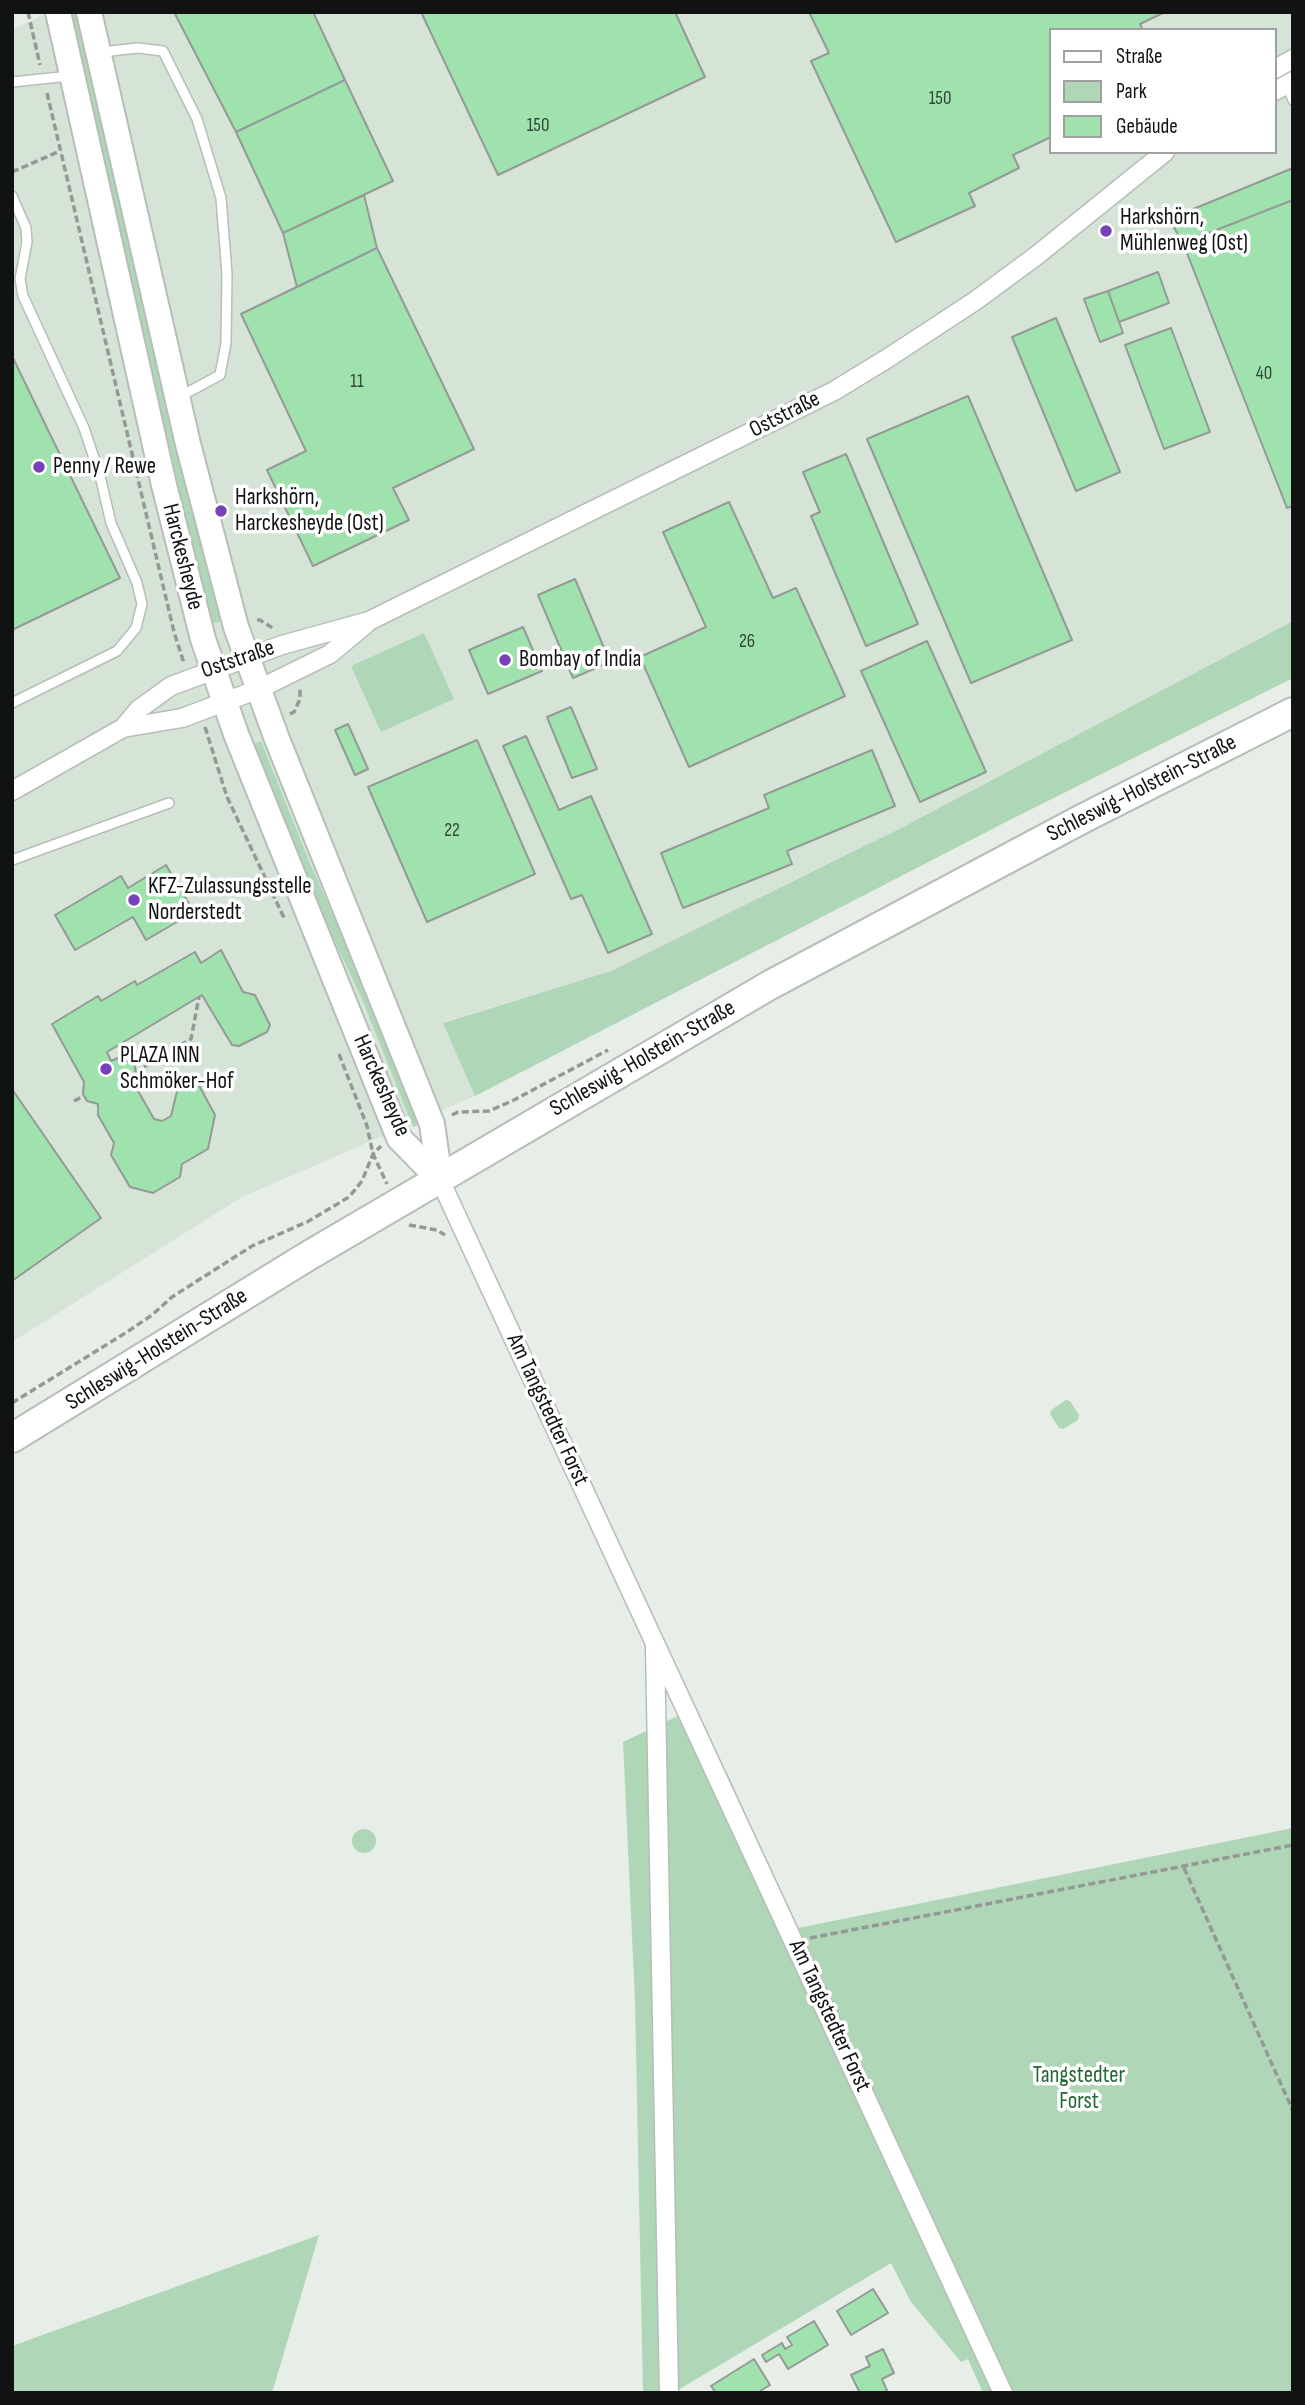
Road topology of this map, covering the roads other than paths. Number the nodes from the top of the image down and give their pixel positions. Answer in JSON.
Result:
{"nodes":[{"id":1,"x":58,"y":12,"type":"edge"},
{"id":2,"x":89,"y":12,"type":"edge"},
{"id":3,"x":98,"y":52,"type":"junction"},
{"id":4,"x":1293,"y":59,"type":"edge"},
{"id":5,"x":1277,"y":68,"type":"edge"},
{"id":6,"x":72,"y":76,"type":"junction"},
{"id":7,"x":12,"y":82,"type":"edge"},
{"id":8,"x":1163,"y":154,"type":"edge"},
{"id":9,"x":12,"y":196,"type":"edge"},
{"id":10,"x":178,"y":398,"type":"junction"},
{"id":11,"x":369,"y":621,"type":"junction"},
{"id":12,"x":247,"y":657,"type":"junction"},
{"id":13,"x":214,"y":669,"type":"junction"},
{"id":14,"x":259,"y":690,"type":"junction"},
{"id":15,"x":225,"y":702,"type":"junction"},
{"id":16,"x":12,"y":703,"type":"edge"},
{"id":17,"x":1293,"y":712,"type":"edge"},
{"id":18,"x":123,"y":728,"type":"junction"},
{"id":19,"x":12,"y":791,"type":"edge"},
{"id":20,"x":169,"y":803,"type":"dead end"},
{"id":21,"x":12,"y":860,"type":"edge"},
{"id":22,"x":440,"y":1180,"type":"junction"},
{"id":23,"x":12,"y":1438,"type":"edge"},
{"id":24,"x":655,"y":1640,"type":"junction"},
{"id":25,"x":669,"y":2393,"type":"edge"},
{"id":26,"x":1003,"y":2393,"type":"edge"}],
"edges":[{"from":1,"to":6,"type":"main road","name":"Harckesheyde"},
{"from":2,"to":3,"type":"main road","name":"Harckesheyde"},
{"from":3,"to":10,"type":"main road","name":"Harckesheyde"},
{"from":3,"to":10,"type":"lane"},
{"from":4,"to":5,"type":"street"},
{"from":6,"to":7,"type":"lane"},
{"from":6,"to":13,"type":"main road","name":"Harckesheyde"},
{"from":8,"to":11,"type":"street","name":"Oststraße"},
{"from":9,"to":16,"type":"lane"},
{"from":10,"to":12,"type":"main road","name":"Harckesheyde"},
{"from":11,"to":12,"type":"street","name":"Oststraße"},
{"from":11,"to":14,"type":"street","name":"Oststraße"},
{"from":12,"to":13,"type":"street","name":"Oststraße"},
{"from":12,"to":14,"type":"main road","name":"Harckesheyde"},
{"from":13,"to":15,"type":"main road","name":"Harckesheyde"},
{"from":13,"to":18,"type":"street","name":"Oststraße"},
{"from":14,"to":15,"type":"street","name":"Oststraße"},
{"from":14,"to":22,"type":"main road","name":"Harckesheyde"},
{"from":15,"to":18,"type":"street","name":"Oststraße"},
{"from":15,"to":22,"type":"main road","name":"Harckesheyde"},
{"from":17,"to":22,"type":"main road","name":"Schleswig-Holstein-Straße"},
{"from":18,"to":19,"type":"street","name":"Oststraße"},
{"from":20,"to":21,"type":"lane"},
{"from":22,"to":23,"type":"main road","name":"Schleswig-Holstein-Straße"},
{"from":22,"to":24,"type":"street","name":"Am Tangstedter Forst"},
{"from":24,"to":25,"type":"street","name":"Am Tangstedter Forst"},
{"from":24,"to":26,"type":"street","name":"Am Tangstedter Forst"}]}
